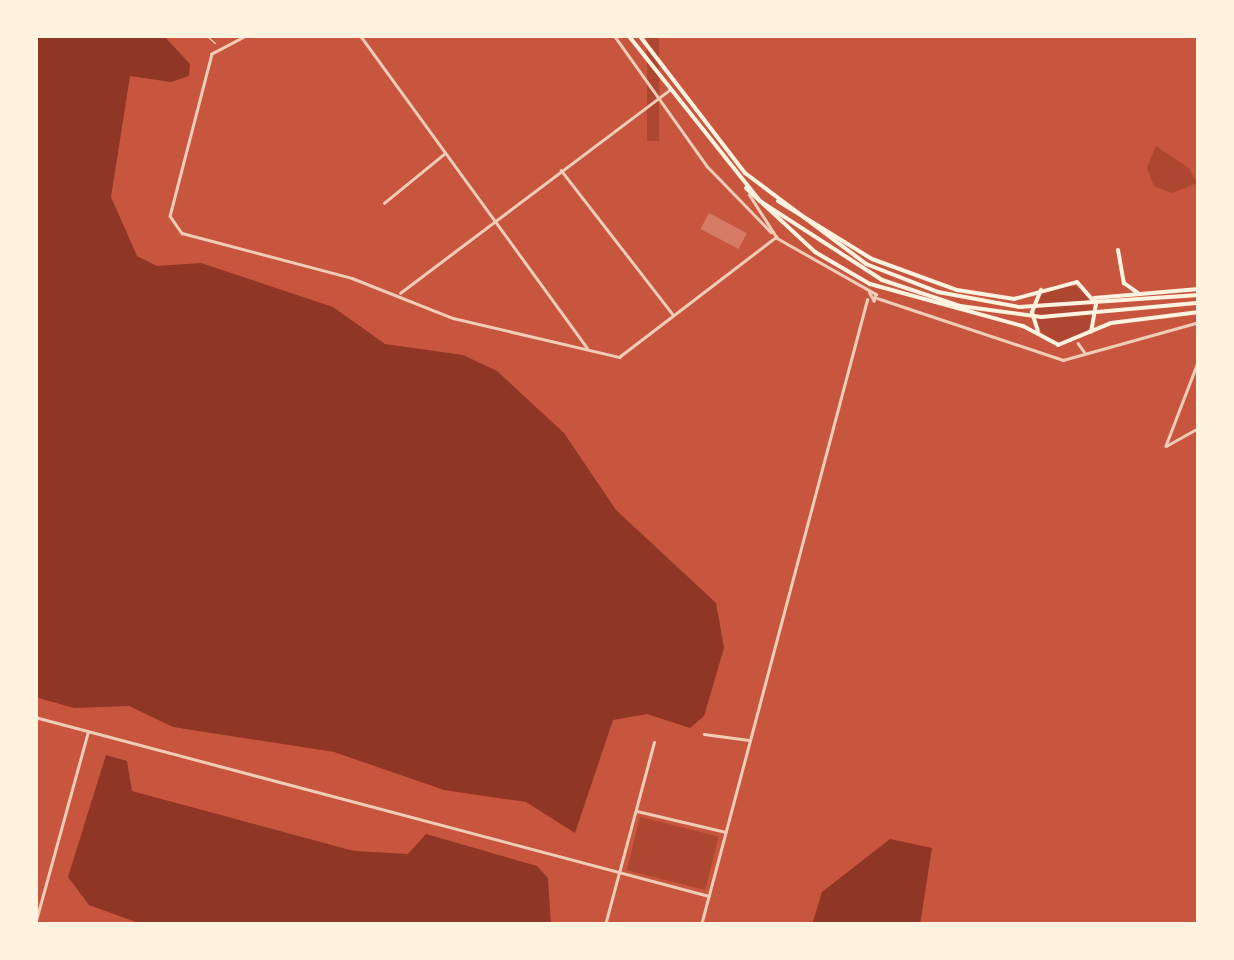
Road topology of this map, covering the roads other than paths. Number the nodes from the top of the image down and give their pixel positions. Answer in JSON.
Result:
{"nodes":[{"id":1,"x":248,"y":35,"type":"edge"},
{"id":2,"x":360,"y":35,"type":"edge"},
{"id":3,"x":614,"y":35,"type":"edge"},
{"id":4,"x":628,"y":35,"type":"edge"},
{"id":5,"x":639,"y":35,"type":"edge"},
{"id":6,"x":670,"y":90,"type":"junction"},
{"id":7,"x":660,"y":97,"type":"junction"},
{"id":8,"x":445,"y":153,"type":"junction"},
{"id":9,"x":560,"y":168,"type":"junction"},
{"id":10,"x":744,"y":184,"type":"junction"},
{"id":11,"x":749,"y":195,"type":"junction"},
{"id":12,"x":773,"y":200,"type":"junction"},
{"id":13,"x":384,"y":202,"type":"dead end"},
{"id":14,"x":496,"y":220,"type":"junction"},
{"id":15,"x":776,"y":237,"type":"junction"},
{"id":16,"x":1118,"y":250,"type":"dead end"},
{"id":17,"x":1041,"y":290,"type":"junction"},
{"id":18,"x":1199,"y":292,"type":"edge"},
{"id":19,"x":399,"y":294,"type":"junction"},
{"id":20,"x":869,"y":294,"type":"junction"},
{"id":21,"x":1142,"y":295,"type":"junction"},
{"id":22,"x":877,"y":298,"type":"junction"},
{"id":23,"x":1094,"y":298,"type":"junction"},
{"id":24,"x":869,"y":301,"type":"junction"},
{"id":25,"x":1199,"y":303,"type":"edge"},
{"id":26,"x":1199,"y":312,"type":"edge"},
{"id":27,"x":672,"y":313,"type":"junction"},
{"id":28,"x":1199,"y":322,"type":"edge"},
{"id":29,"x":1091,"y":333,"type":"junction"},
{"id":30,"x":1041,"y":335,"type":"junction"},
{"id":31,"x":1078,"y":343,"type":"junction"},
{"id":32,"x":588,"y":349,"type":"junction"},
{"id":33,"x":1199,"y":350,"type":"edge"},
{"id":34,"x":1086,"y":354,"type":"junction"},
{"id":35,"x":1199,"y":360,"type":"edge"},
{"id":36,"x":1199,"y":428,"type":"edge"},
{"id":37,"x":35,"y":717,"type":"edge"},
{"id":38,"x":88,"y":730,"type":"junction"},
{"id":39,"x":704,"y":734,"type":"dead end"},
{"id":40,"x":750,"y":740,"type":"junction"},
{"id":41,"x":654,"y":742,"type":"dead end"},
{"id":42,"x":636,"y":810,"type":"junction"},
{"id":43,"x":726,"y":832,"type":"junction"},
{"id":44,"x":619,"y":873,"type":"junction"},
{"id":45,"x":709,"y":896,"type":"junction"},
{"id":46,"x":35,"y":924,"type":"edge"},
{"id":47,"x":605,"y":925,"type":"edge"},
{"id":48,"x":701,"y":925,"type":"edge"}],
"edges":[{"from":1,"to":19,"type":"street"},
{"from":2,"to":8,"type":"street"},
{"from":3,"to":7,"type":"street"},
{"from":4,"to":6,"type":"highway"},
{"from":5,"to":12,"type":"highway"},
{"from":6,"to":7,"type":"street"},
{"from":6,"to":10,"type":"highway"},
{"from":7,"to":9,"type":"street"},
{"from":7,"to":15,"type":"street"},
{"from":8,"to":13,"type":"street"},
{"from":8,"to":14,"type":"street"},
{"from":9,"to":14,"type":"street"},
{"from":9,"to":27,"type":"street"},
{"from":10,"to":11,"type":"highway"},
{"from":10,"to":25,"type":"highway"},
{"from":11,"to":15,"type":"street"},
{"from":11,"to":30,"type":"highway"},
{"from":12,"to":17,"type":"highway"},
{"from":12,"to":18,"type":"highway"},
{"from":14,"to":19,"type":"street"},
{"from":14,"to":32,"type":"street"},
{"from":15,"to":20,"type":"street"},
{"from":15,"to":27,"type":"street"},
{"from":16,"to":21,"type":"highway"},
{"from":17,"to":23,"type":"highway"},
{"from":17,"to":30,"type":"highway"},
{"from":18,"to":21,"type":"highway"},
{"from":19,"to":32,"type":"street"},
{"from":20,"to":22,"type":"street"},
{"from":20,"to":24,"type":"street"},
{"from":21,"to":23,"type":"highway"},
{"from":22,"to":24,"type":"street"},
{"from":22,"to":34,"type":"street"},
{"from":23,"to":29,"type":"highway"},
{"from":24,"to":40,"type":"street"},
{"from":26,"to":29,"type":"highway"},
{"from":27,"to":32,"type":"street"},
{"from":28,"to":33,"type":"street"},
{"from":28,"to":34,"type":"street"},
{"from":29,"to":31,"type":"highway"},
{"from":30,"to":31,"type":"highway"},
{"from":31,"to":34,"type":"street"},
{"from":35,"to":36,"type":"street"},
{"from":37,"to":38,"type":"street"},
{"from":38,"to":44,"type":"street"},
{"from":38,"to":46,"type":"street"},
{"from":39,"to":40,"type":"street"},
{"from":40,"to":43,"type":"street"},
{"from":41,"to":42,"type":"street"},
{"from":42,"to":43,"type":"street"},
{"from":42,"to":44,"type":"street"},
{"from":43,"to":45,"type":"street"},
{"from":44,"to":45,"type":"street"},
{"from":44,"to":47,"type":"street"},
{"from":45,"to":48,"type":"street"}]}
